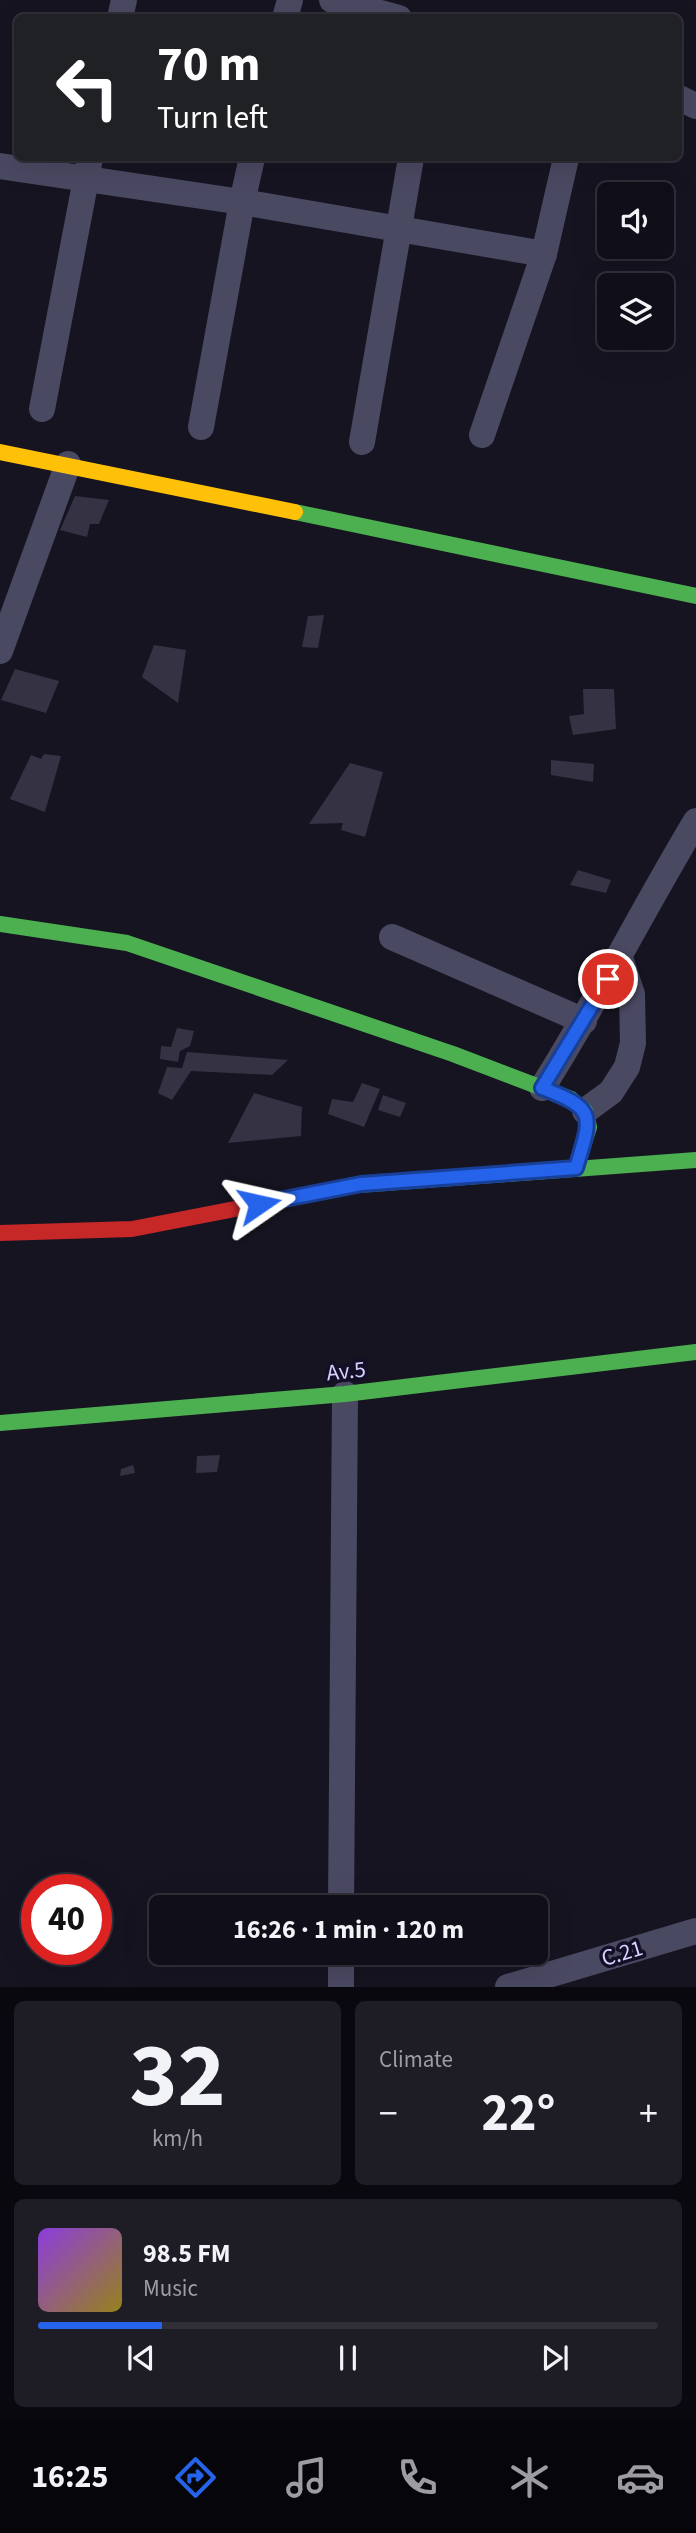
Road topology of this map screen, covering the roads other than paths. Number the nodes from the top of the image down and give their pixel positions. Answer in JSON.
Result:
{"nodes":[{"id":1,"x":332,"y":0,"type":"edge"},
{"id":2,"x":384,"y":14,"type":"edge"},
{"id":3,"x":251,"y":161,"type":"edge"},
{"id":4,"x":410,"y":161,"type":"edge"},
{"id":5,"x":565,"y":161,"type":"edge"},
{"id":6,"x":0,"y":166,"type":"edge"},
{"id":7,"x":88,"y":168,"type":"edge"},
{"id":8,"x":242,"y":202,"type":"junction"},
{"id":9,"x":399,"y":228,"type":"junction"},
{"id":10,"x":544,"y":254,"type":"junction"},
{"id":11,"x":42,"y":409,"type":"dead end"},
{"id":12,"x":201,"y":427,"type":"dead end"},
{"id":13,"x":482,"y":435,"type":"dead end"},
{"id":14,"x":362,"y":442,"type":"dead end"},
{"id":15,"x":0,"y":452,"type":"edge"},
{"id":16,"x":68,"y":464,"type":"junction"},
{"id":17,"x":696,"y":596,"type":"edge"},
{"id":18,"x":0,"y":651,"type":"edge"},
{"id":19,"x":696,"y":821,"type":"edge"},
{"id":20,"x":0,"y":924,"type":"edge"},
{"id":21,"x":392,"y":937,"type":"dead end"},
{"id":22,"x":620,"y":958,"type":"junction"},
{"id":23,"x":584,"y":1021,"type":"junction"},
{"id":24,"x":542,"y":1088,"type":"junction"},
{"id":25,"x":585,"y":1111,"type":"junction"},
{"id":26,"x":696,"y":1160,"type":"edge"},
{"id":27,"x":576,"y":1168,"type":"junction"},
{"id":28,"x":0,"y":1233,"type":"edge"},
{"id":29,"x":696,"y":1352,"type":"edge"},
{"id":30,"x":345,"y":1394,"type":"junction"},
{"id":31,"x":0,"y":1423,"type":"edge"},
{"id":32,"x":341,"y":1895,"type":"edge"},
{"id":33,"x":696,"y":1931,"type":"edge"},
{"id":34,"x":341,"y":1965,"type":"edge"},
{"id":35,"x":341,"y":1987,"type":"edge"},
{"id":36,"x":508,"y":1987,"type":"edge"}],
"edges":[{"from":1,"to":2,"type":"street"},
{"from":3,"to":8,"type":"street"},
{"from":4,"to":9,"type":"street"},
{"from":5,"to":10,"type":"street"},
{"from":6,"to":7,"type":"street"},
{"from":7,"to":8,"type":"street"},
{"from":7,"to":11,"type":"street"},
{"from":8,"to":9,"type":"street"},
{"from":8,"to":12,"type":"street"},
{"from":9,"to":10,"type":"street"},
{"from":9,"to":14,"type":"street"},
{"from":10,"to":13,"type":"street"},
{"from":15,"to":16,"type":"street"},
{"from":16,"to":17,"type":"street"},
{"from":16,"to":18,"type":"street"},
{"from":19,"to":22,"type":"street"},
{"from":20,"to":24,"type":"street"},
{"from":21,"to":23,"type":"street"},
{"from":22,"to":23,"type":"street"},
{"from":22,"to":25,"type":"street"},
{"from":23,"to":24,"type":"street"},
{"from":24,"to":25,"type":"street"},
{"from":25,"to":27,"type":"street"},
{"from":26,"to":27,"type":"street"},
{"from":27,"to":28,"type":"street"},
{"from":29,"to":30,"type":"street","name":"Av.5"},
{"from":30,"to":31,"type":"street","name":"Av.5"},
{"from":30,"to":32,"type":"street"},
{"from":33,"to":36,"type":"street","name":"C.21"},
{"from":34,"to":35,"type":"street"}]}
